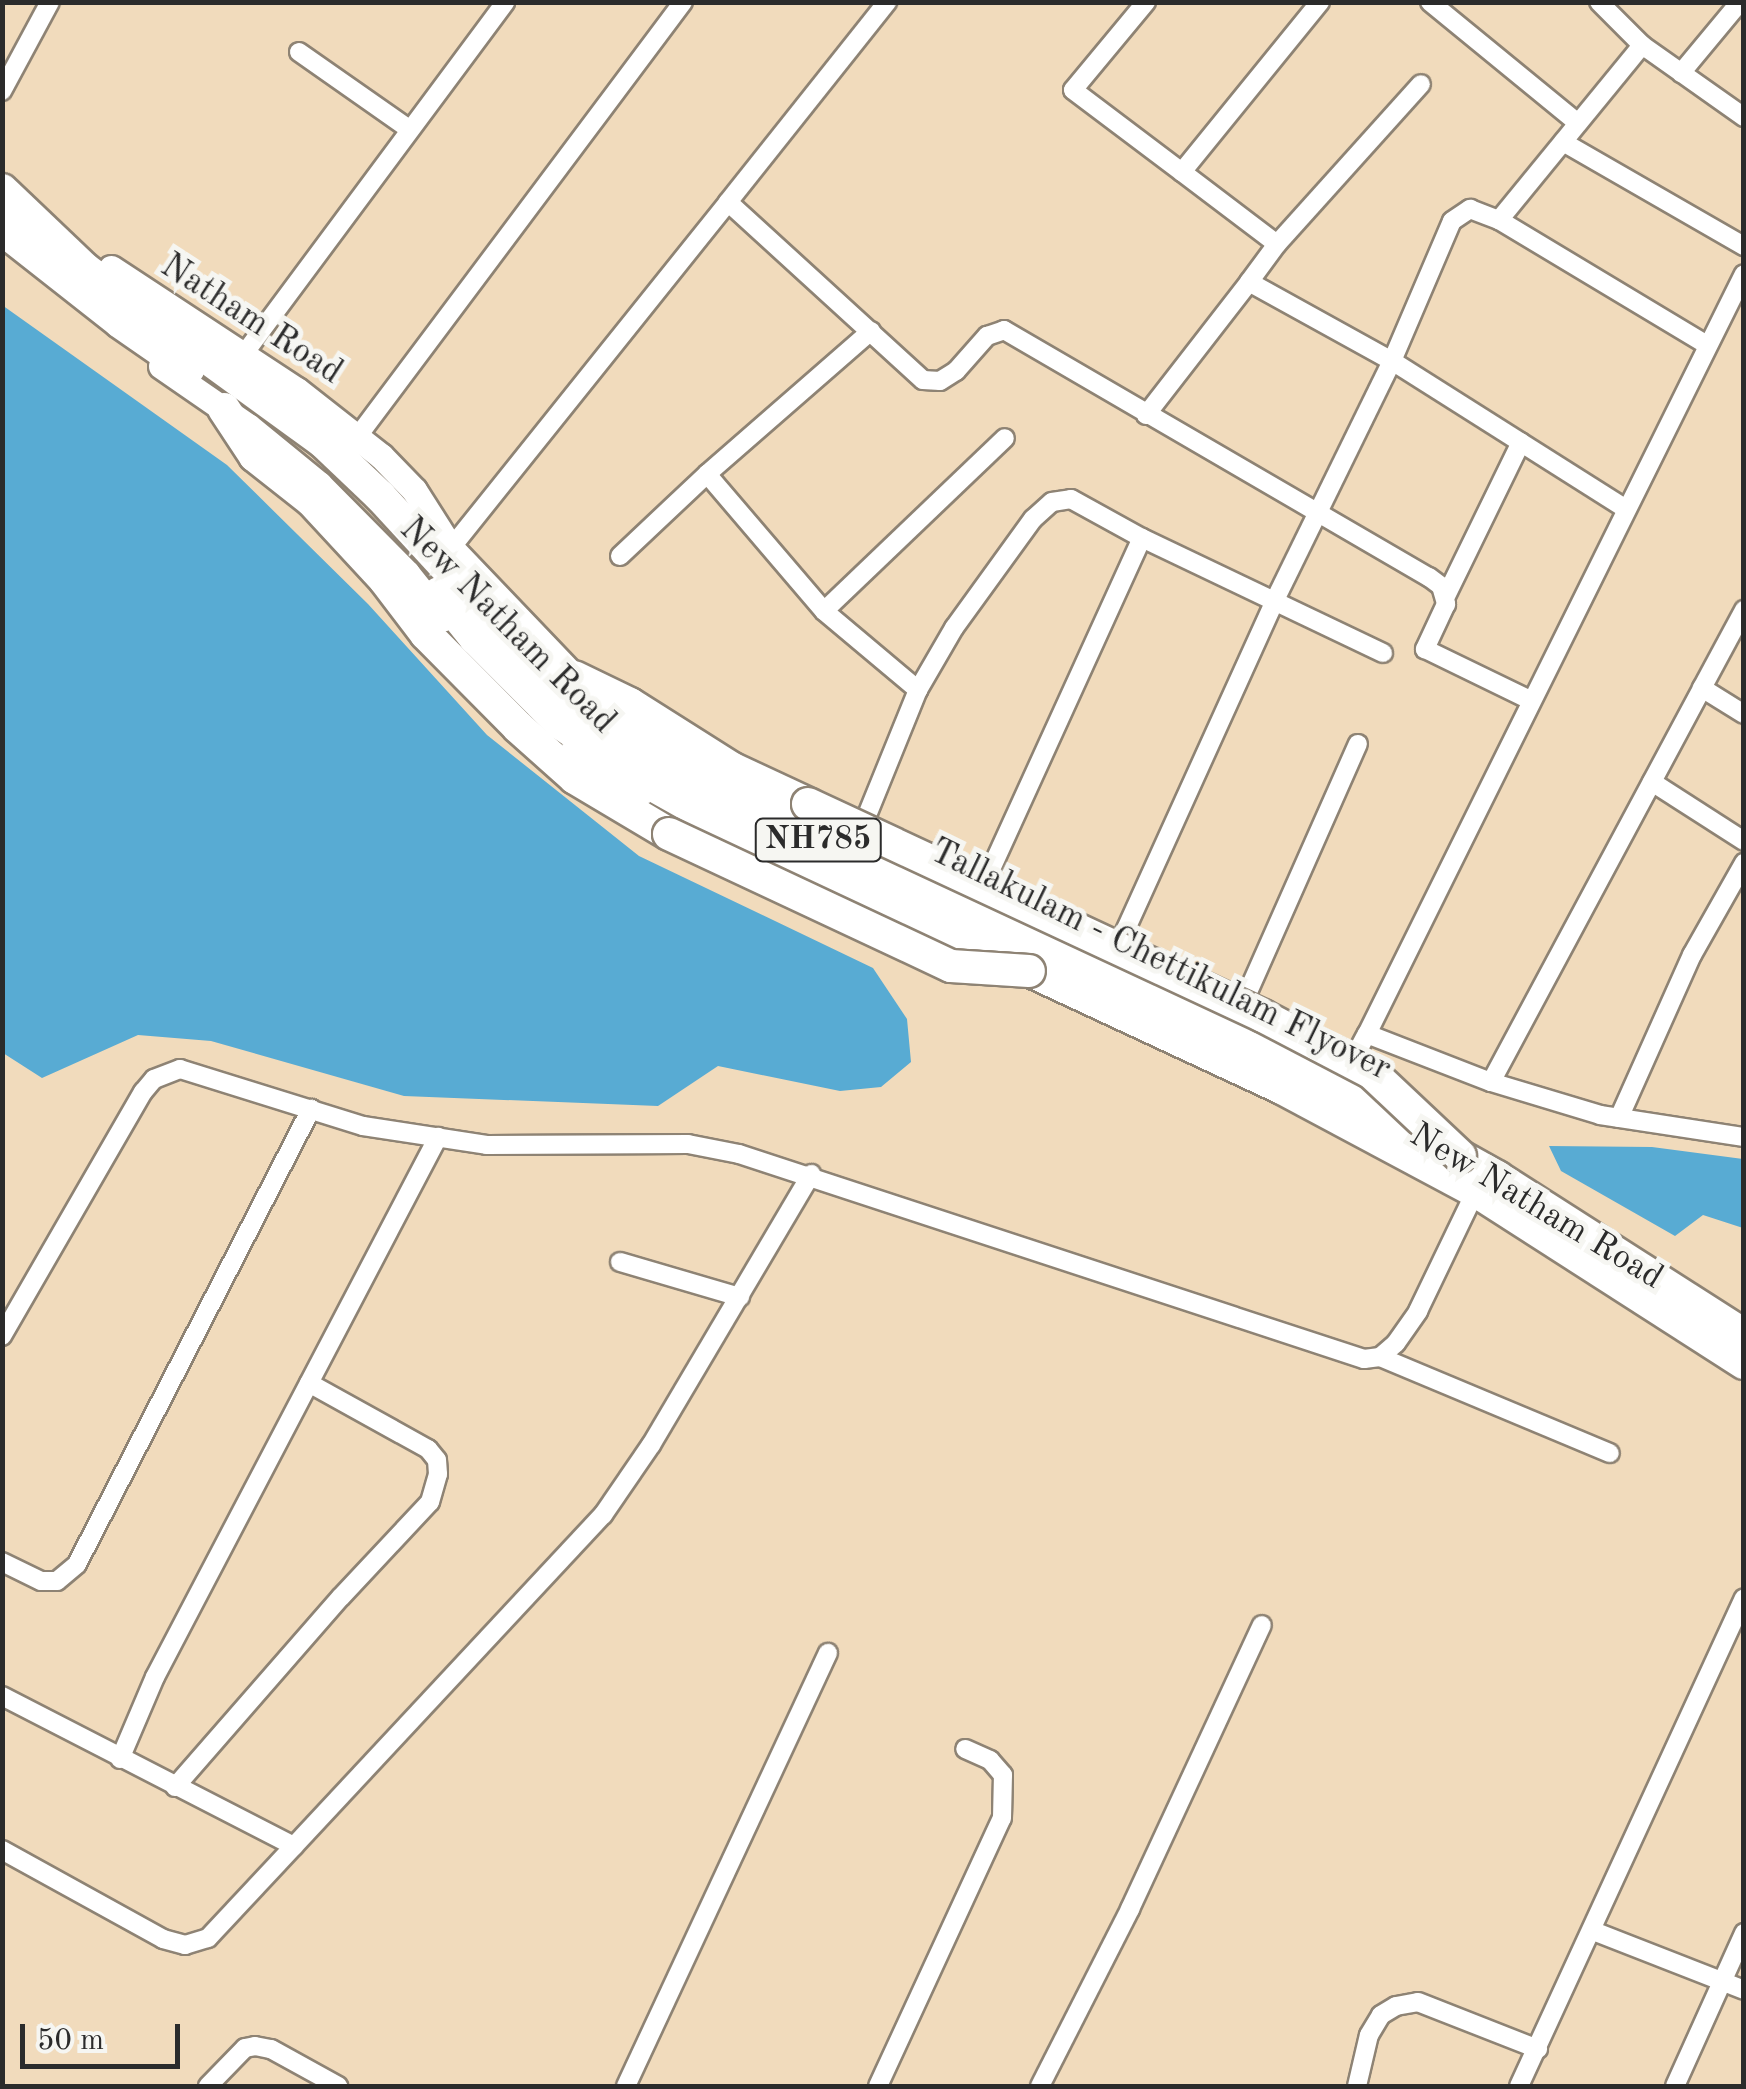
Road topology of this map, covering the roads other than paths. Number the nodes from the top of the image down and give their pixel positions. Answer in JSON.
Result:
{"nodes":[{"id":1,"x":50,"y":2,"type":"edge"},
{"id":2,"x":505,"y":2,"type":"edge"},
{"id":3,"x":683,"y":2,"type":"edge"},
{"id":4,"x":886,"y":2,"type":"edge"},
{"id":5,"x":1146,"y":2,"type":"edge"},
{"id":6,"x":1320,"y":2,"type":"edge"},
{"id":7,"x":1430,"y":2,"type":"edge"},
{"id":8,"x":1598,"y":2,"type":"edge"},
{"id":9,"x":1740,"y":2,"type":"edge"},
{"id":10,"x":1642,"y":45,"type":"junction"},
{"id":11,"x":299,"y":52,"type":"dead end"},
{"id":12,"x":1682,"y":72,"type":"junction"},
{"id":13,"x":1421,"y":84,"type":"dead end"},
{"id":14,"x":2,"y":92,"type":"edge"},
{"id":15,"x":1744,"y":116,"type":"edge"},
{"id":16,"x":1578,"y":123,"type":"junction"},
{"id":17,"x":409,"y":129,"type":"junction"},
{"id":18,"x":1563,"y":142,"type":"junction"},
{"id":19,"x":1182,"y":172,"type":"junction"},
{"id":20,"x":2,"y":179,"type":"edge"},
{"id":21,"x":2,"y":190,"type":"edge"},
{"id":22,"x":728,"y":202,"type":"junction"},
{"id":23,"x":1499,"y":220,"type":"junction"},
{"id":24,"x":5,"y":238,"type":"edge"},
{"id":25,"x":1277,"y":244,"type":"junction"},
{"id":26,"x":1744,"y":246,"type":"edge"},
{"id":27,"x":1744,"y":274,"type":"edge"},
{"id":28,"x":1248,"y":282,"type":"junction"},
{"id":29,"x":871,"y":331,"type":"junction"},
{"id":30,"x":1706,"y":344,"type":"junction"},
{"id":31,"x":244,"y":354,"type":"junction"},
{"id":32,"x":1392,"y":360,"type":"junction"},
{"id":33,"x":224,"y":410,"type":"junction"},
{"id":34,"x":1146,"y":414,"type":"junction"},
{"id":35,"x":358,"y":436,"type":"junction"},
{"id":36,"x":1005,"y":438,"type":"dead end"},
{"id":37,"x":1521,"y":442,"type":"junction"},
{"id":38,"x":707,"y":474,"type":"junction"},
{"id":39,"x":1626,"y":509,"type":"junction"},
{"id":40,"x":1316,"y":514,"type":"junction"},
{"id":41,"x":1142,"y":538,"type":"junction"},
{"id":42,"x":448,"y":541,"type":"junction"},
{"id":43,"x":620,"y":556,"type":"dead end"},
{"id":44,"x":1446,"y":596,"type":"junction"},
{"id":45,"x":1275,"y":600,"type":"junction"},
{"id":46,"x":1744,"y":610,"type":"edge"},
{"id":47,"x":824,"y":611,"type":"junction"},
{"id":48,"x":1383,"y":652,"type":"dead end"},
{"id":49,"x":574,"y":677,"type":"junction"},
{"id":50,"x":1702,"y":688,"type":"junction"},
{"id":51,"x":918,"y":690,"type":"junction"},
{"id":52,"x":1530,"y":700,"type":"junction"},
{"id":53,"x":1744,"y":714,"type":"edge"},
{"id":54,"x":1358,"y":744,"type":"dead end"},
{"id":55,"x":1652,"y":782,"type":"junction"},
{"id":56,"x":858,"y":839,"type":"junction"},
{"id":57,"x":1744,"y":841,"type":"edge"},
{"id":58,"x":1744,"y":863,"type":"edge"},
{"id":59,"x":979,"y":894,"type":"junction"},
{"id":60,"x":1113,"y":958,"type":"junction"},
{"id":61,"x":1029,"y":971,"type":"junction"},
{"id":62,"x":1238,"y":1015,"type":"junction"},
{"id":63,"x":1367,"y":1034,"type":"junction"},
{"id":64,"x":1345,"y":1074,"type":"junction"},
{"id":65,"x":1491,"y":1082,"type":"junction"},
{"id":66,"x":310,"y":1109,"type":"junction"},
{"id":67,"x":1619,"y":1118,"type":"junction"},
{"id":68,"x":438,"y":1137,"type":"junction"},
{"id":69,"x":1744,"y":1137,"type":"edge"},
{"id":70,"x":1460,"y":1156,"type":"junction"},
{"id":71,"x":811,"y":1174,"type":"junction"},
{"id":72,"x":1470,"y":1203,"type":"junction"},
{"id":73,"x":620,"y":1262,"type":"dead end"},
{"id":74,"x":740,"y":1297,"type":"junction"},
{"id":75,"x":1744,"y":1317,"type":"edge"},
{"id":76,"x":1744,"y":1335,"type":"edge"},
{"id":77,"x":2,"y":1336,"type":"edge"},
{"id":78,"x":1380,"y":1357,"type":"junction"},
{"id":79,"x":1744,"y":1364,"type":"edge"},
{"id":80,"x":1744,"y":1376,"type":"edge"},
{"id":81,"x":309,"y":1383,"type":"junction"},
{"id":82,"x":1610,"y":1452,"type":"dead end"},
{"id":83,"x":2,"y":1562,"type":"edge"},
{"id":84,"x":1744,"y":1598,"type":"edge"},
{"id":85,"x":1262,"y":1625,"type":"dead end"},
{"id":86,"x":828,"y":1653,"type":"dead end"},
{"id":87,"x":2,"y":1696,"type":"edge"},
{"id":88,"x":966,"y":1748,"type":"dead end"},
{"id":89,"x":120,"y":1760,"type":"junction"},
{"id":90,"x":175,"y":1787,"type":"junction"},
{"id":91,"x":294,"y":1846,"type":"junction"},
{"id":92,"x":2,"y":1850,"type":"edge"},
{"id":93,"x":1592,"y":1931,"type":"junction"},
{"id":94,"x":1744,"y":1933,"type":"edge"},
{"id":95,"x":1722,"y":1980,"type":"junction"},
{"id":96,"x":1744,"y":1990,"type":"edge"},
{"id":97,"x":1538,"y":2049,"type":"junction"},
{"id":98,"x":208,"y":2086,"type":"edge"},
{"id":99,"x":338,"y":2086,"type":"edge"},
{"id":100,"x":626,"y":2086,"type":"edge"},
{"id":101,"x":878,"y":2086,"type":"edge"},
{"id":102,"x":1040,"y":2086,"type":"edge"},
{"id":103,"x":1357,"y":2086,"type":"edge"},
{"id":104,"x":1519,"y":2086,"type":"edge"},
{"id":105,"x":1674,"y":2086,"type":"edge"}],
"edges":[{"from":1,"to":14,"type":"street"},
{"from":2,"to":17,"type":"street"},
{"from":3,"to":35,"type":"street"},
{"from":4,"to":22,"type":"street"},
{"from":5,"to":19,"type":"street"},
{"from":6,"to":19,"type":"street"},
{"from":7,"to":16,"type":"street"},
{"from":8,"to":10,"type":"street"},
{"from":9,"to":12,"type":"street"},
{"from":10,"to":12,"type":"street"},
{"from":10,"to":16,"type":"street"},
{"from":11,"to":17,"type":"street"},
{"from":12,"to":15,"type":"street"},
{"from":13,"to":25,"type":"street"},
{"from":16,"to":18,"type":"street"},
{"from":17,"to":31,"type":"street"},
{"from":18,"to":23,"type":"street"},
{"from":18,"to":26,"type":"street"},
{"from":19,"to":25,"type":"street"},
{"from":20,"to":31,"type":"main road","name":"Natham Road"},
{"from":21,"to":70,"type":"highway","name":"Tallakulam - Chettikulam Flyover","number":"NH785","bridge":true},
{"from":22,"to":29,"type":"street"},
{"from":22,"to":42,"type":"street"},
{"from":23,"to":30,"type":"street"},
{"from":23,"to":32,"type":"street"},
{"from":24,"to":33,"type":"main road","name":"New Natham Road"},
{"from":24,"to":61,"type":"highway","name":"Tallakulam - Chettikulam Flyover","number":"NH785"},
{"from":25,"to":28,"type":"street"},
{"from":27,"to":30,"type":"street"},
{"from":28,"to":32,"type":"street"},
{"from":28,"to":34,"type":"street"},
{"from":29,"to":34,"type":"street"},
{"from":29,"to":38,"type":"street"},
{"from":30,"to":39,"type":"street"},
{"from":31,"to":35,"type":"main road","name":"Natham Road"},
{"from":32,"to":37,"type":"street"},
{"from":32,"to":40,"type":"street"},
{"from":33,"to":61,"type":"highway","bridge":true},
{"from":33,"to":72,"type":"main road","name":"New Natham Road"},
{"from":34,"to":40,"type":"street"},
{"from":35,"to":42,"type":"main road","name":"Natham Road"},
{"from":36,"to":47,"type":"street"},
{"from":37,"to":39,"type":"street"},
{"from":37,"to":44,"type":"street"},
{"from":38,"to":43,"type":"street"},
{"from":38,"to":47,"type":"street"},
{"from":39,"to":52,"type":"street"},
{"from":40,"to":44,"type":"street"},
{"from":40,"to":45,"type":"street"},
{"from":41,"to":45,"type":"street"},
{"from":41,"to":51,"type":"street"},
{"from":41,"to":59,"type":"street"},
{"from":42,"to":49,"type":"main road","name":"New Natham Road"},
{"from":44,"to":52,"type":"street"},
{"from":45,"to":48,"type":"street"},
{"from":45,"to":60,"type":"street"},
{"from":46,"to":50,"type":"street"},
{"from":47,"to":51,"type":"street"},
{"from":49,"to":56,"type":"main road","name":"New Natham Road"},
{"from":49,"to":70,"type":"highway","bridge":true},
{"from":50,"to":53,"type":"street"},
{"from":50,"to":55,"type":"street"},
{"from":51,"to":56,"type":"street"},
{"from":52,"to":63,"type":"street"},
{"from":54,"to":62,"type":"street"},
{"from":55,"to":57,"type":"street"},
{"from":55,"to":65,"type":"street"},
{"from":56,"to":59,"type":"main road","name":"New Natham Road"},
{"from":58,"to":67,"type":"street"},
{"from":59,"to":60,"type":"main road","name":"New Natham Road"},
{"from":60,"to":62,"type":"main road","name":"New Natham Road"},
{"from":61,"to":79,"type":"highway","name":"Tallakulam - Chettikulam Flyover","number":"NH785"},
{"from":62,"to":64,"type":"main road","name":"New Natham Road"},
{"from":63,"to":64,"type":"street"},
{"from":63,"to":65,"type":"street"},
{"from":64,"to":75,"type":"main road","name":"New Natham Road"},
{"from":65,"to":67,"type":"street"},
{"from":66,"to":68,"type":"street"},
{"from":66,"to":77,"type":"street"},
{"from":66,"to":83,"type":"street"},
{"from":67,"to":69,"type":"street"},
{"from":68,"to":71,"type":"street"},
{"from":68,"to":81,"type":"street"},
{"from":70,"to":76,"type":"highway","name":"Tallakulam - Chettikulam Flyover","number":"NH785"},
{"from":71,"to":74,"type":"street"},
{"from":71,"to":78,"type":"street"},
{"from":72,"to":78,"type":"street"},
{"from":72,"to":80,"type":"main road","name":"New Natham Road"},
{"from":73,"to":74,"type":"street"},
{"from":74,"to":91,"type":"street"},
{"from":78,"to":82,"type":"street"},
{"from":81,"to":89,"type":"street"},
{"from":81,"to":90,"type":"street"},
{"from":84,"to":93,"type":"street"},
{"from":85,"to":102,"type":"street"},
{"from":86,"to":100,"type":"street"},
{"from":87,"to":89,"type":"street"},
{"from":88,"to":101,"type":"street"},
{"from":89,"to":90,"type":"street"},
{"from":90,"to":91,"type":"street"},
{"from":91,"to":92,"type":"street"},
{"from":93,"to":95,"type":"street"},
{"from":93,"to":97,"type":"street"},
{"from":94,"to":95,"type":"street"},
{"from":95,"to":96,"type":"street"},
{"from":95,"to":105,"type":"street"},
{"from":97,"to":103,"type":"street"},
{"from":97,"to":104,"type":"street"},
{"from":98,"to":99,"type":"street"}]}
